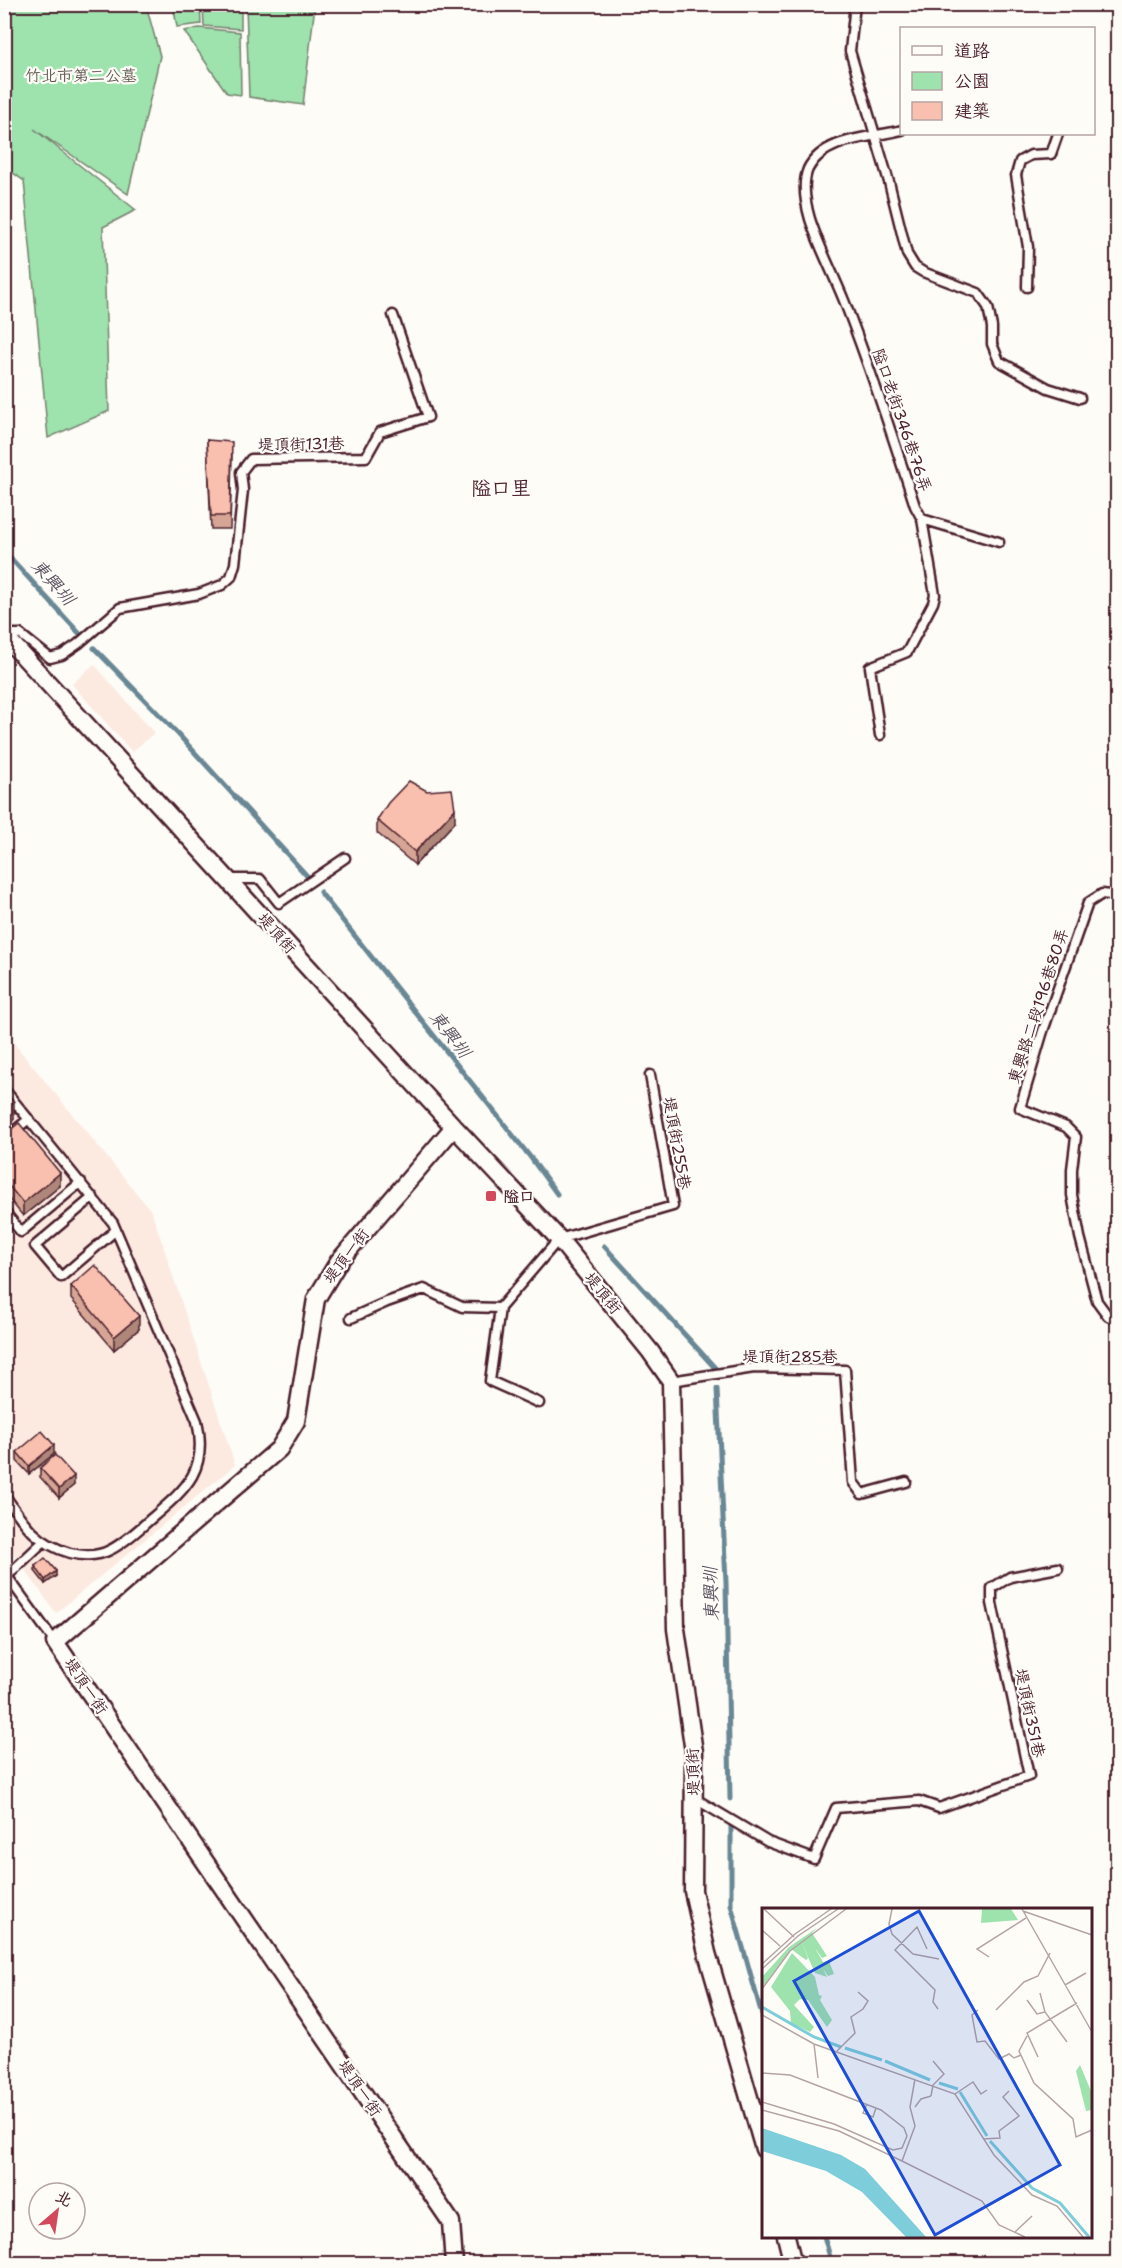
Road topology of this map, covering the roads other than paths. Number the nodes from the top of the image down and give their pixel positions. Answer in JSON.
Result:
{"nodes":[{"id":1,"x":855,"y":4,"type":"edge"},
{"id":2,"x":900,"y":130,"type":"edge"},
{"id":3,"x":1058,"y":135,"type":"edge"},
{"id":4,"x":876,"y":136,"type":"junction"},
{"id":5,"x":1027,"y":287,"type":"dead end"},
{"id":6,"x":393,"y":315,"type":"dead end"},
{"id":7,"x":1080,"y":398,"type":"dead end"},
{"id":8,"x":922,"y":519,"type":"junction"},
{"id":9,"x":999,"y":542,"type":"dead end"},
{"id":10,"x":4,"y":635,"type":"edge"},
{"id":11,"x":880,"y":735,"type":"dead end"},
{"id":12,"x":345,"y":858,"type":"dead end"},
{"id":13,"x":228,"y":879,"type":"junction"},
{"id":14,"x":1118,"y":896,"type":"edge"},
{"id":15,"x":650,"y":1075,"type":"dead end"},
{"id":16,"x":4,"y":1089,"type":"edge"},
{"id":17,"x":29,"y":1119,"type":"junction"},
{"id":18,"x":454,"y":1127,"type":"junction"},
{"id":19,"x":4,"y":1139,"type":"edge"},
{"id":20,"x":81,"y":1182,"type":"junction"},
{"id":21,"x":93,"y":1197,"type":"junction"},
{"id":22,"x":4,"y":1211,"type":"edge"},
{"id":23,"x":116,"y":1230,"type":"junction"},
{"id":24,"x":560,"y":1239,"type":"junction"},
{"id":25,"x":500,"y":1308,"type":"junction"},
{"id":26,"x":351,"y":1318,"type":"dead end"},
{"id":27,"x":1118,"y":1320,"type":"edge"},
{"id":28,"x":672,"y":1381,"type":"junction"},
{"id":29,"x":538,"y":1403,"type":"dead end"},
{"id":30,"x":906,"y":1482,"type":"dead end"},
{"id":31,"x":4,"y":1494,"type":"edge"},
{"id":32,"x":42,"y":1542,"type":"junction"},
{"id":33,"x":1058,"y":1568,"type":"dead end"},
{"id":34,"x":6,"y":1574,"type":"edge"},
{"id":35,"x":55,"y":1642,"type":"junction"},
{"id":36,"x":694,"y":1798,"type":"junction"},
{"id":37,"x":762,"y":2142,"type":"edge"},
{"id":38,"x":786,"y":2238,"type":"edge"},
{"id":39,"x":454,"y":2264,"type":"edge"},
{"id":40,"x":793,"y":2264,"type":"edge"}],
"edges":[{"from":1,"to":4,"type":"lane"},
{"from":2,"to":4,"type":"lane","name":"隘口老街346巷76弄"},
{"from":3,"to":5,"type":"lane"},
{"from":4,"to":7,"type":"lane"},
{"from":4,"to":8,"type":"lane","name":"隘口老街346巷76弄"},
{"from":6,"to":10,"type":"lane","name":"堤頂街131巷"},
{"from":8,"to":9,"type":"lane"},
{"from":8,"to":11,"type":"lane","name":"隘口老街346巷76弄"},
{"from":10,"to":13,"type":"street","name":"堤頂街"},
{"from":12,"to":13,"type":"lane"},
{"from":13,"to":18,"type":"street","name":"堤頂街"},
{"from":14,"to":27,"type":"lane","name":"東興路二段196巷80弄"},
{"from":15,"to":24,"type":"lane","name":"堤頂街255巷"},
{"from":16,"to":17,"type":"lane"},
{"from":17,"to":19,"type":"lane"},
{"from":17,"to":20,"type":"lane"},
{"from":18,"to":24,"type":"street","name":"堤頂街"},
{"from":18,"to":35,"type":"street","name":"堤頂一街"},
{"from":20,"to":21,"type":"lane"},
{"from":20,"to":22,"type":"lane"},
{"from":21,"to":23,"type":"lane"},
{"from":21,"to":23,"type":"lane"},
{"from":23,"to":32,"type":"lane"},
{"from":24,"to":25,"type":"lane"},
{"from":24,"to":28,"type":"street","name":"堤頂街"},
{"from":25,"to":26,"type":"lane"},
{"from":25,"to":29,"type":"lane"},
{"from":28,"to":30,"type":"lane","name":"堤頂街285巷"},
{"from":28,"to":36,"type":"street","name":"堤頂街"},
{"from":31,"to":32,"type":"lane"},
{"from":32,"to":34,"type":"lane"},
{"from":33,"to":36,"type":"lane","name":"堤頂街351巷"},
{"from":34,"to":35,"type":"lane"},
{"from":35,"to":39,"type":"street","name":"堤頂一街"},
{"from":36,"to":37,"type":"street","name":"堤頂街"},
{"from":38,"to":40,"type":"street"}]}
